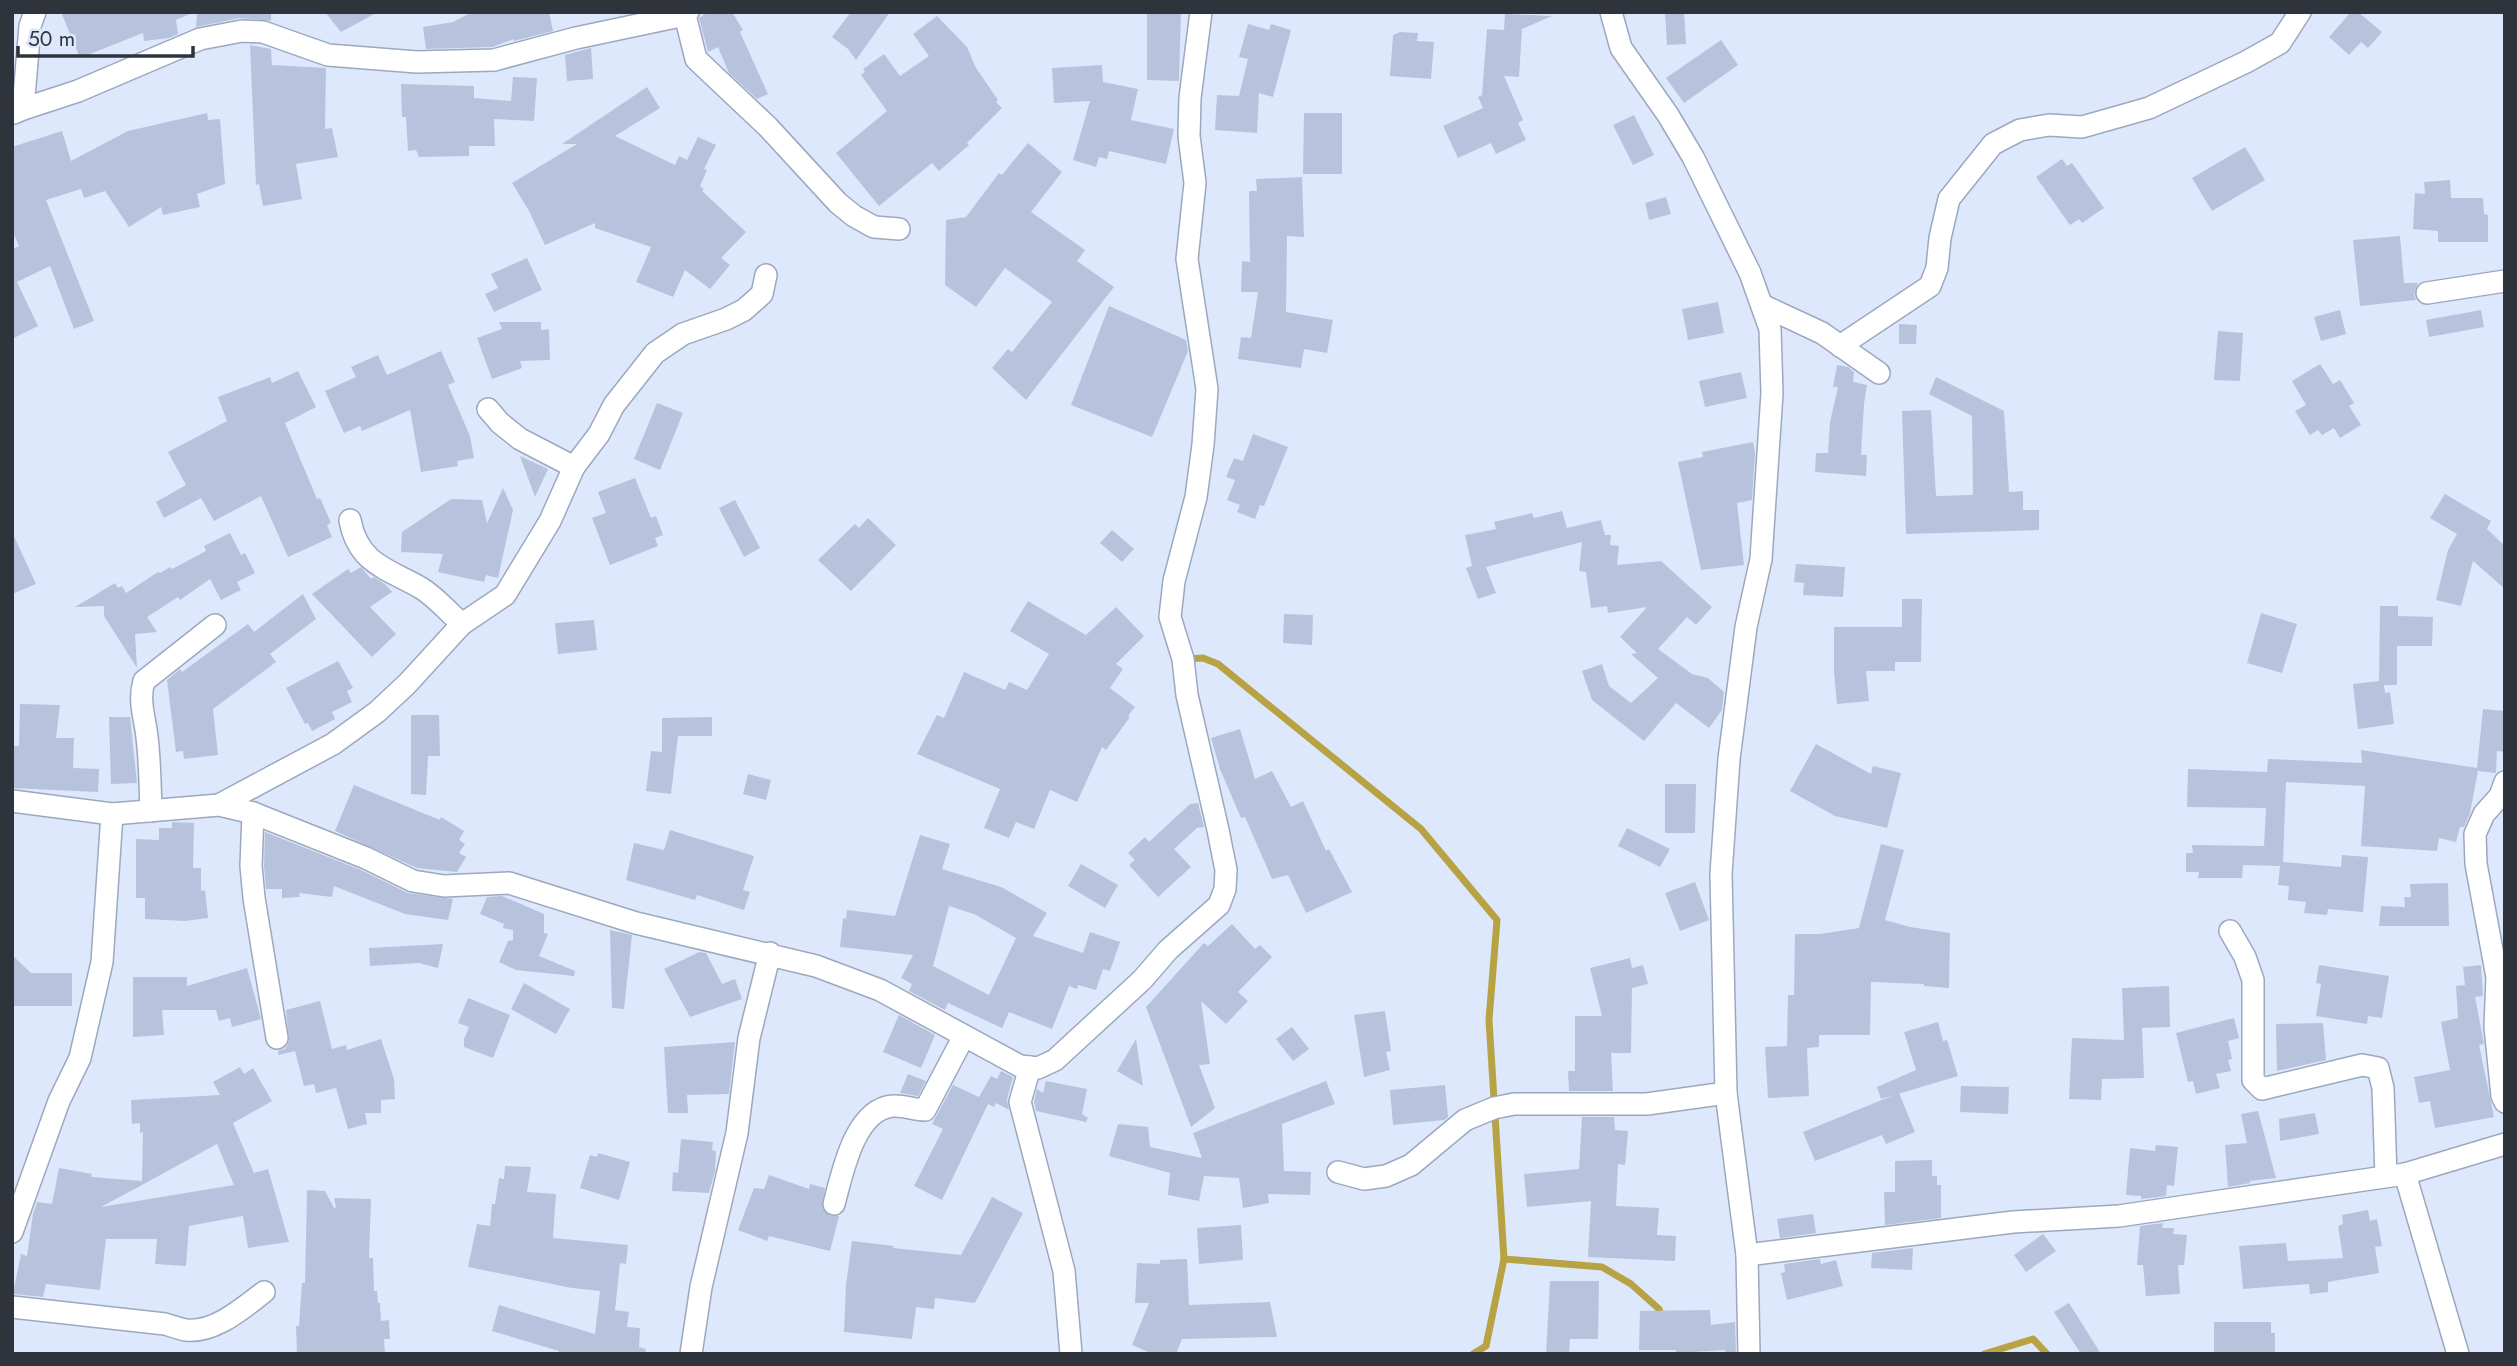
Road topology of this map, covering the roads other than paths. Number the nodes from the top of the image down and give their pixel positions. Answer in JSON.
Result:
{"nodes":[{"id":1,"x":34,"y":12,"type":"edge"},
{"id":2,"x":1201,"y":12,"type":"edge"},
{"id":3,"x":1611,"y":12,"type":"edge"},
{"id":4,"x":2301,"y":12,"type":"edge"},
{"id":5,"x":687,"y":14,"type":"edge"},
{"id":6,"x":18,"y":112,"type":"edge"},
{"id":7,"x":899,"y":229,"type":"dead end"},
{"id":8,"x":766,"y":275,"type":"dead end"},
{"id":9,"x":2505,"y":281,"type":"edge"},
{"id":10,"x":2427,"y":293,"type":"dead end"},
{"id":11,"x":1764,"y":306,"type":"junction"},
{"id":12,"x":1840,"y":346,"type":"junction"},
{"id":13,"x":1879,"y":373,"type":"dead end"},
{"id":14,"x":488,"y":409,"type":"dead end"},
{"id":15,"x":574,"y":467,"type":"junction"},
{"id":16,"x":350,"y":520,"type":"dead end"},
{"id":17,"x":462,"y":624,"type":"junction"},
{"id":18,"x":215,"y":625,"type":"dead end"},
{"id":19,"x":2505,"y":782,"type":"edge"},
{"id":20,"x":12,"y":801,"type":"edge"},
{"id":21,"x":219,"y":805,"type":"junction"},
{"id":22,"x":151,"y":810,"type":"junction"},
{"id":23,"x":253,"y":813,"type":"junction"},
{"id":24,"x":112,"y":814,"type":"junction"},
{"id":25,"x":2230,"y":931,"type":"dead end"},
{"id":26,"x":770,"y":953,"type":"junction"},
{"id":27,"x":964,"y":1036,"type":"junction"},
{"id":28,"x":276,"y":1038,"type":"dead end"},
{"id":29,"x":1030,"y":1067,"type":"junction"},
{"id":30,"x":1726,"y":1093,"type":"junction"},
{"id":31,"x":2505,"y":1102,"type":"edge"},
{"id":32,"x":2505,"y":1144,"type":"edge"},
{"id":33,"x":1339,"y":1172,"type":"dead end"},
{"id":34,"x":2396,"y":1175,"type":"junction"},
{"id":35,"x":834,"y":1204,"type":"dead end"},
{"id":36,"x":12,"y":1232,"type":"edge"},
{"id":37,"x":1747,"y":1255,"type":"junction"},
{"id":38,"x":264,"y":1292,"type":"dead end"},
{"id":39,"x":12,"y":1307,"type":"edge"},
{"id":40,"x":691,"y":1354,"type":"edge"},
{"id":41,"x":1071,"y":1354,"type":"edge"},
{"id":42,"x":1749,"y":1354,"type":"edge"},
{"id":43,"x":2458,"y":1354,"type":"edge"}],
"edges":[{"from":1,"to":6,"type":"street"},
{"from":2,"to":29,"type":"street"},
{"from":3,"to":11,"type":"street"},
{"from":4,"to":12,"type":"street"},
{"from":5,"to":6,"type":"street"},
{"from":5,"to":7,"type":"street"},
{"from":8,"to":15,"type":"street"},
{"from":9,"to":10,"type":"street"},
{"from":11,"to":12,"type":"street"},
{"from":11,"to":30,"type":"street"},
{"from":12,"to":13,"type":"street"},
{"from":14,"to":15,"type":"street"},
{"from":15,"to":17,"type":"street"},
{"from":16,"to":17,"type":"street"},
{"from":17,"to":21,"type":"street"},
{"from":18,"to":22,"type":"street"},
{"from":19,"to":31,"type":"street"},
{"from":20,"to":24,"type":"street"},
{"from":21,"to":22,"type":"street"},
{"from":21,"to":23,"type":"street"},
{"from":22,"to":24,"type":"street"},
{"from":23,"to":26,"type":"street"},
{"from":23,"to":28,"type":"street"},
{"from":24,"to":36,"type":"street"},
{"from":25,"to":34,"type":"street"},
{"from":26,"to":27,"type":"street"},
{"from":26,"to":40,"type":"street"},
{"from":27,"to":29,"type":"street"},
{"from":27,"to":35,"type":"street"},
{"from":29,"to":41,"type":"street"},
{"from":30,"to":33,"type":"street"},
{"from":30,"to":37,"type":"street"},
{"from":32,"to":34,"type":"street"},
{"from":34,"to":37,"type":"street"},
{"from":34,"to":43,"type":"street"},
{"from":37,"to":42,"type":"street"},
{"from":38,"to":39,"type":"street"}]}
